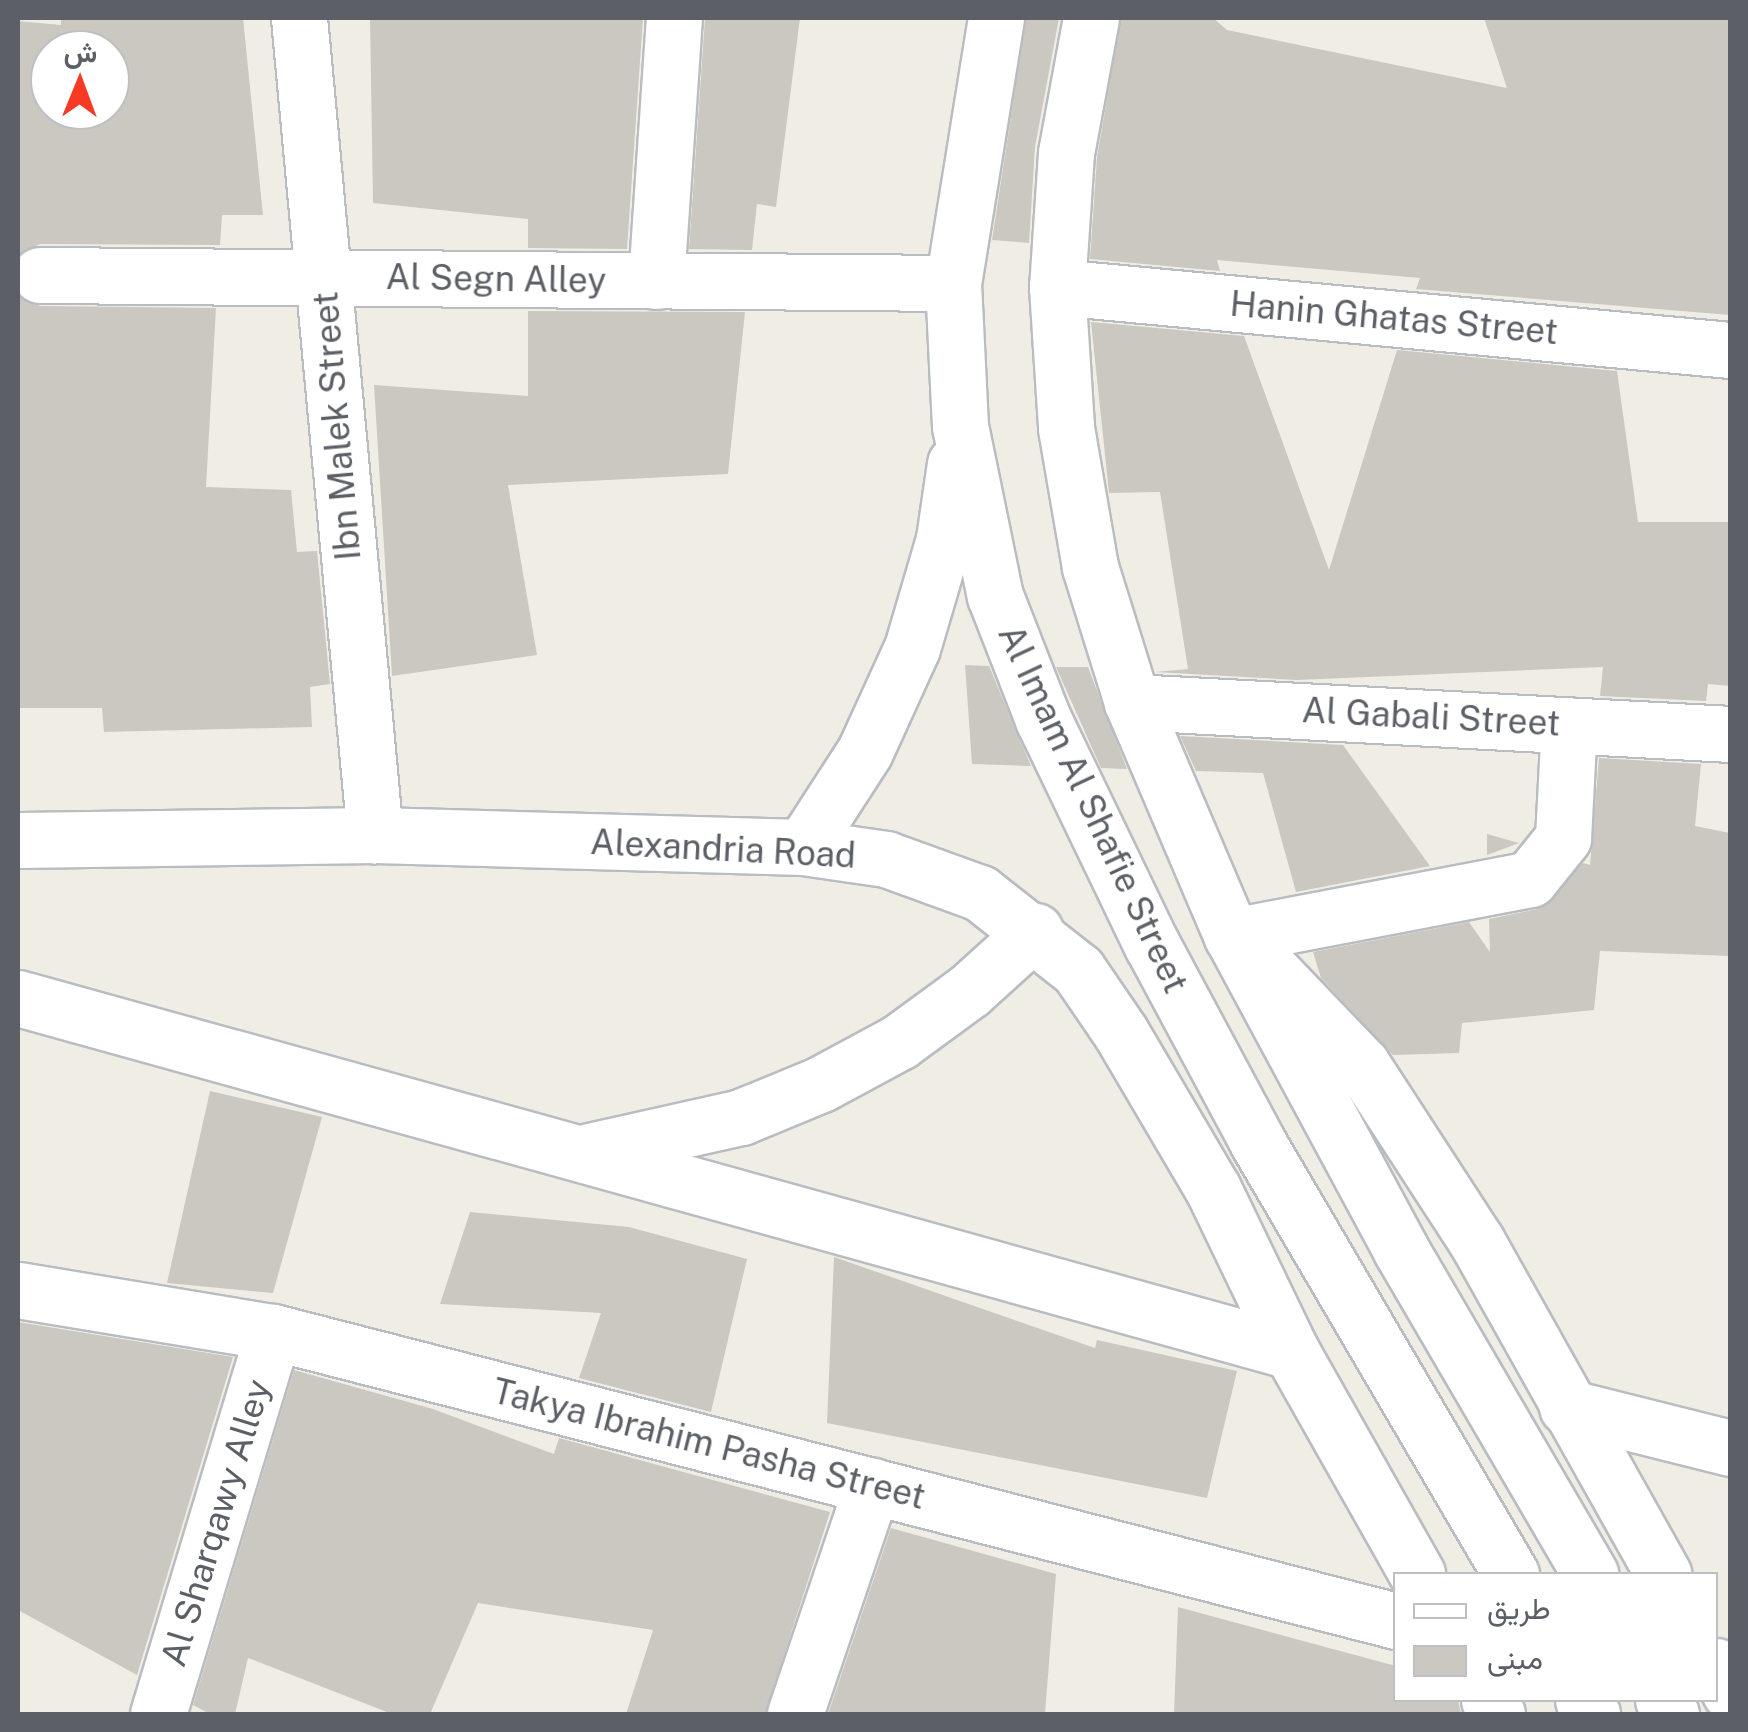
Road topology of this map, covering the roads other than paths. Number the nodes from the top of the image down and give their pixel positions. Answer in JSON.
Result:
{"nodes":[{"id":1,"x":298,"y":18,"type":"edge"},
{"id":2,"x":674,"y":18,"type":"edge"},
{"id":3,"x":996,"y":18,"type":"edge"},
{"id":4,"x":1090,"y":18,"type":"edge"},
{"id":5,"x":40,"y":275,"type":"dead end"},
{"id":6,"x":323,"y":278,"type":"junction"},
{"id":7,"x":656,"y":281,"type":"junction"},
{"id":8,"x":953,"y":284,"type":"junction"},
{"id":9,"x":1057,"y":286,"type":"junction"},
{"id":10,"x":1730,"y":350,"type":"edge"},
{"id":11,"x":960,"y":426,"type":"junction"},
{"id":12,"x":1132,"y":702,"type":"junction"},
{"id":13,"x":1568,"y":724,"type":"junction"},
{"id":14,"x":1730,"y":734,"type":"edge"},
{"id":15,"x":375,"y":835,"type":"junction"},
{"id":16,"x":18,"y":840,"type":"edge"},
{"id":17,"x":803,"y":848,"type":"junction"},
{"id":18,"x":1035,"y":931,"type":"junction"},
{"id":19,"x":1232,"y":936,"type":"junction"},
{"id":20,"x":18,"y":998,"type":"edge"},
{"id":21,"x":568,"y":1154,"type":"junction"},
{"id":22,"x":18,"y":1290,"type":"edge"},
{"id":23,"x":274,"y":1332,"type":"junction"},
{"id":24,"x":1292,"y":1350,"type":"junction"},
{"id":25,"x":1566,"y":1407,"type":"junction"},
{"id":26,"x":1730,"y":1448,"type":"edge"},
{"id":27,"x":872,"y":1486,"type":"junction"},
{"id":28,"x":1416,"y":1572,"type":"edge"},
{"id":29,"x":1510,"y":1572,"type":"edge"},
{"id":30,"x":1589,"y":1572,"type":"edge"},
{"id":31,"x":1661,"y":1572,"type":"edge"},
{"id":32,"x":1393,"y":1621,"type":"edge"},
{"id":33,"x":1718,"y":1670,"type":"edge"},
{"id":34,"x":1730,"y":1692,"type":"edge"},
{"id":35,"x":158,"y":1714,"type":"edge"},
{"id":36,"x":795,"y":1714,"type":"edge"}],
"edges":[{"from":1,"to":6,"type":"street","name":"Ibn Malek Street"},
{"from":2,"to":7,"type":"street"},
{"from":3,"to":8,"type":"street","name":"Al Imam Al Shafie Street"},
{"from":4,"to":9,"type":"street","name":"Al Imam Al Shafie Street"},
{"from":5,"to":6,"type":"street","name":"Al Segn Alley"},
{"from":6,"to":7,"type":"street","name":"Al Segn Alley"},
{"from":6,"to":15,"type":"street","name":"Ibn Malek Street"},
{"from":7,"to":8,"type":"street","name":"Al Segn Alley"},
{"from":8,"to":11,"type":"street","name":"Al Imam Al Shafie Street"},
{"from":9,"to":10,"type":"street","name":"Hanin Ghatas Street"},
{"from":9,"to":12,"type":"street","name":"Al Imam Al Shafie Street"},
{"from":11,"to":17,"type":"street"},
{"from":11,"to":29,"type":"street","name":"Al Imam Al Shafie Street"},
{"from":12,"to":13,"type":"street","name":"Al Gabali Street"},
{"from":12,"to":19,"type":"street","name":"Al Imam Al Shafie Street"},
{"from":13,"to":14,"type":"street","name":"Al Gabali Street"},
{"from":13,"to":19,"type":"street"},
{"from":15,"to":16,"type":"street","name":"Alexandria Road"},
{"from":15,"to":17,"type":"street","name":"Alexandria Road"},
{"from":17,"to":18,"type":"street","name":"Alexandria Road"},
{"from":18,"to":21,"type":"street"},
{"from":18,"to":24,"type":"street","name":"Alexandria Road"},
{"from":19,"to":25,"type":"street","name":"Al Imam Al Shafie Street"},
{"from":19,"to":30,"type":"street","name":"Al Imam Al Shafie Street"},
{"from":20,"to":21,"type":"street"},
{"from":21,"to":24,"type":"street"},
{"from":22,"to":23,"type":"street","name":"Takya Ibrahim Pasha Street"},
{"from":23,"to":27,"type":"street","name":"Takya Ibrahim Pasha Street"},
{"from":23,"to":35,"type":"street","name":"Al Sharqawy Alley"},
{"from":24,"to":28,"type":"street","name":"Alexandria Road"},
{"from":25,"to":26,"type":"street"},
{"from":25,"to":31,"type":"street","name":"Al Imam Al Shafie Street"},
{"from":27,"to":32,"type":"street","name":"Takya Ibrahim Pasha Street"},
{"from":27,"to":36,"type":"street"},
{"from":33,"to":34,"type":"street"}]}
